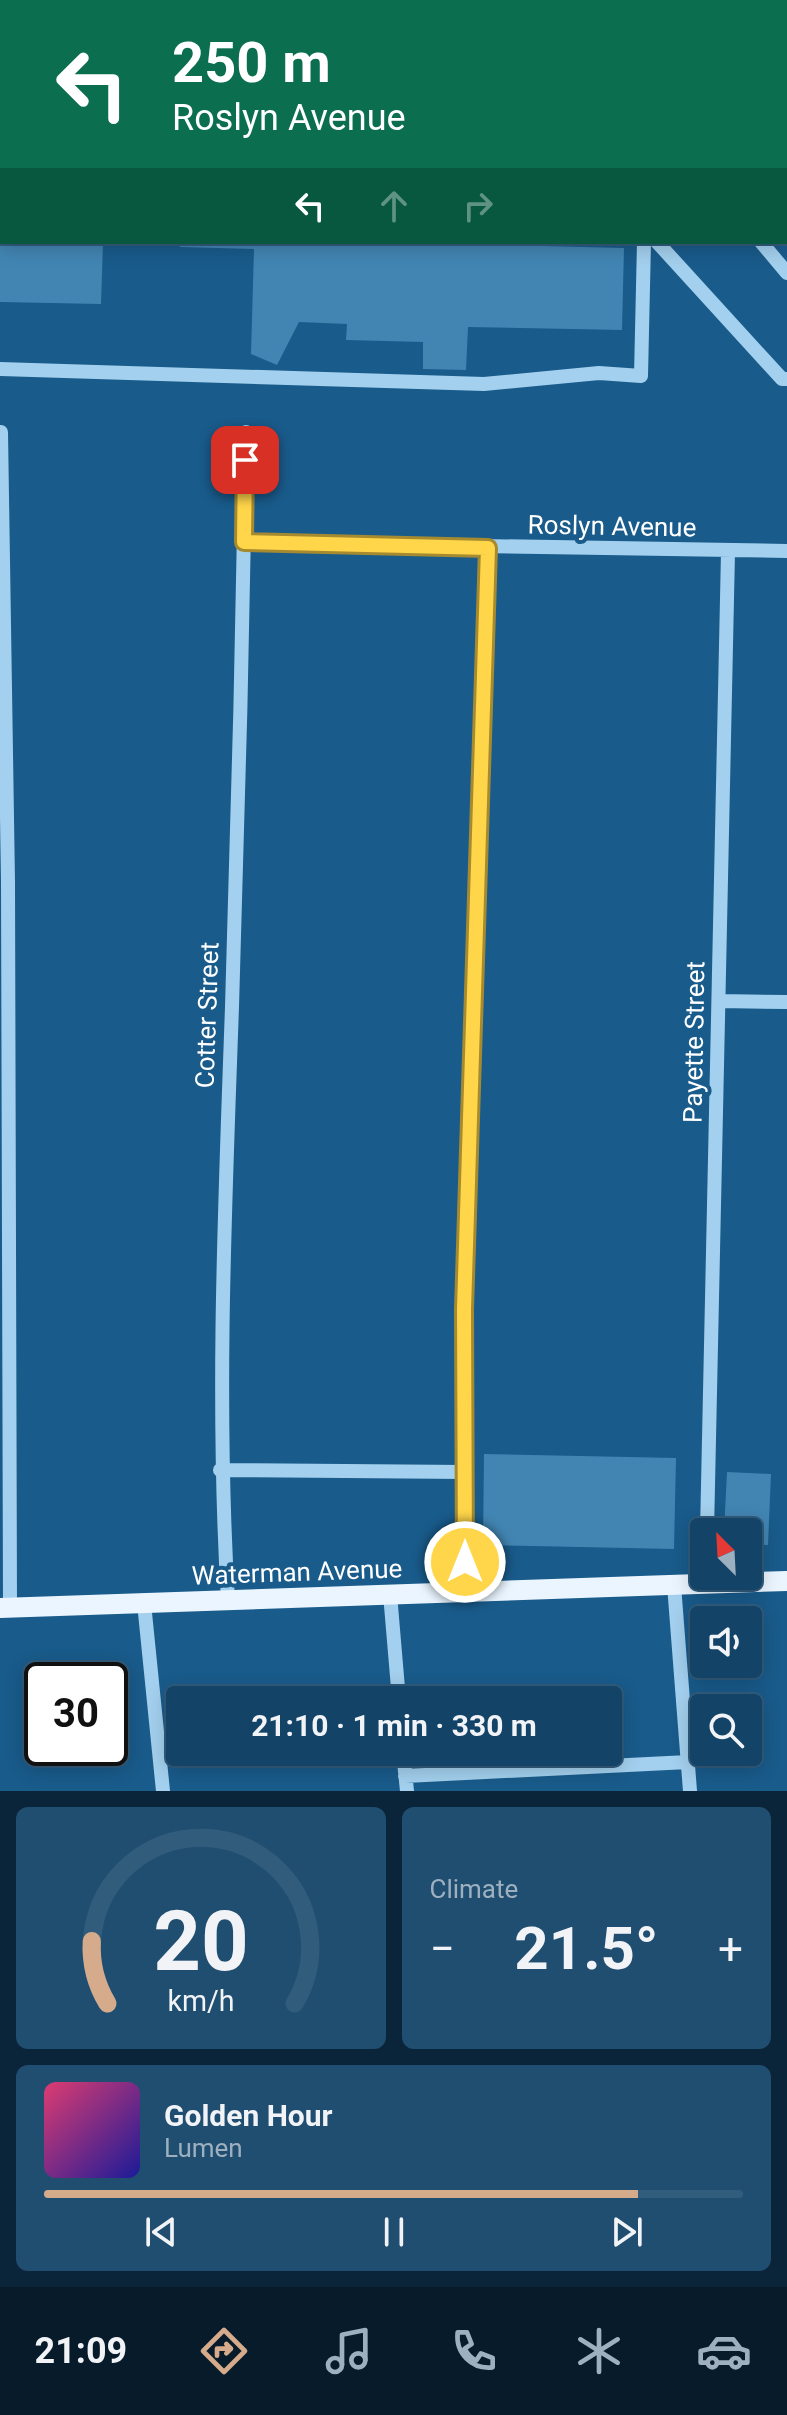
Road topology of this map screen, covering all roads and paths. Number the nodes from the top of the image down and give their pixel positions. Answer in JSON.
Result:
{"nodes":[{"id":1,"x":644,"y":244,"type":"edge"},
{"id":2,"x":659,"y":244,"type":"edge"},
{"id":3,"x":763,"y":244,"type":"edge"},
{"id":4,"x":787,"y":273,"type":"edge"},
{"id":5,"x":0,"y":369,"type":"edge"},
{"id":6,"x":787,"y":379,"type":"edge"},
{"id":7,"x":1,"y":432,"type":"edge"},
{"id":8,"x":246,"y":432,"type":"dead end"},
{"id":9,"x":244,"y":542,"type":"junction"},
{"id":10,"x":488,"y":548,"type":"junction"},
{"id":11,"x":787,"y":551,"type":"edge"},
{"id":12,"x":728,"y":552,"type":"junction"},
{"id":13,"x":0,"y":567,"type":"edge"},
{"id":14,"x":720,"y":1001,"type":"junction"},
{"id":15,"x":787,"y":1002,"type":"edge"},
{"id":16,"x":220,"y":1470,"type":"junction"},
{"id":17,"x":465,"y":1472,"type":"junction"},
{"id":18,"x":707,"y":1518,"type":"edge"},
{"id":19,"x":762,"y":1581,"type":"edge"},
{"id":20,"x":787,"y":1581,"type":"edge"},
{"id":21,"x":690,"y":1582,"type":"edge"},
{"id":22,"x":674,"y":1585,"type":"junction"},
{"id":23,"x":465,"y":1592,"type":"junction"},
{"id":24,"x":390,"y":1594,"type":"junction"},
{"id":25,"x":228,"y":1600,"type":"junction"},
{"id":26,"x":144,"y":1603,"type":"junction"},
{"id":27,"x":5,"y":1608,"type":"edge"},
{"id":28,"x":398,"y":1686,"type":"edge"},
{"id":29,"x":688,"y":1762,"type":"junction"},
{"id":30,"x":406,"y":1783,"type":"edge"},
{"id":31,"x":163,"y":1791,"type":"edge"},
{"id":32,"x":690,"y":1791,"type":"edge"}],
"edges":[{"from":1,"to":5,"type":"street"},
{"from":2,"to":6,"type":"street"},
{"from":3,"to":4,"type":"street"},
{"from":7,"to":13,"type":"street"},
{"from":8,"to":9,"type":"street","name":"Cotter Street"},
{"from":9,"to":10,"type":"street","name":"Roslyn Avenue"},
{"from":9,"to":16,"type":"street","name":"Cotter Street"},
{"from":10,"to":12,"type":"street","name":"Roslyn Avenue"},
{"from":10,"to":17,"type":"street"},
{"from":11,"to":12,"type":"street","name":"Roslyn Avenue"},
{"from":12,"to":14,"type":"street","name":"Payette Street"},
{"from":13,"to":27,"type":"street"},
{"from":14,"to":15,"type":"street"},
{"from":14,"to":18,"type":"street","name":"Payette Street"},
{"from":16,"to":17,"type":"street"},
{"from":16,"to":25,"type":"street","name":"Cotter Street"},
{"from":17,"to":23,"type":"street"},
{"from":19,"to":20,"type":"main road","name":"Waterman Avenue"},
{"from":21,"to":22,"type":"main road","name":"Waterman Avenue"},
{"from":22,"to":23,"type":"main road","name":"Waterman Avenue"},
{"from":22,"to":29,"type":"street"},
{"from":23,"to":24,"type":"main road","name":"Waterman Avenue"},
{"from":24,"to":25,"type":"main road","name":"Waterman Avenue"},
{"from":24,"to":28,"type":"street"},
{"from":25,"to":26,"type":"main road","name":"Waterman Avenue"},
{"from":26,"to":27,"type":"main road","name":"Waterman Avenue"},
{"from":26,"to":31,"type":"street"},
{"from":29,"to":30,"type":"street"},
{"from":29,"to":32,"type":"street"}]}
